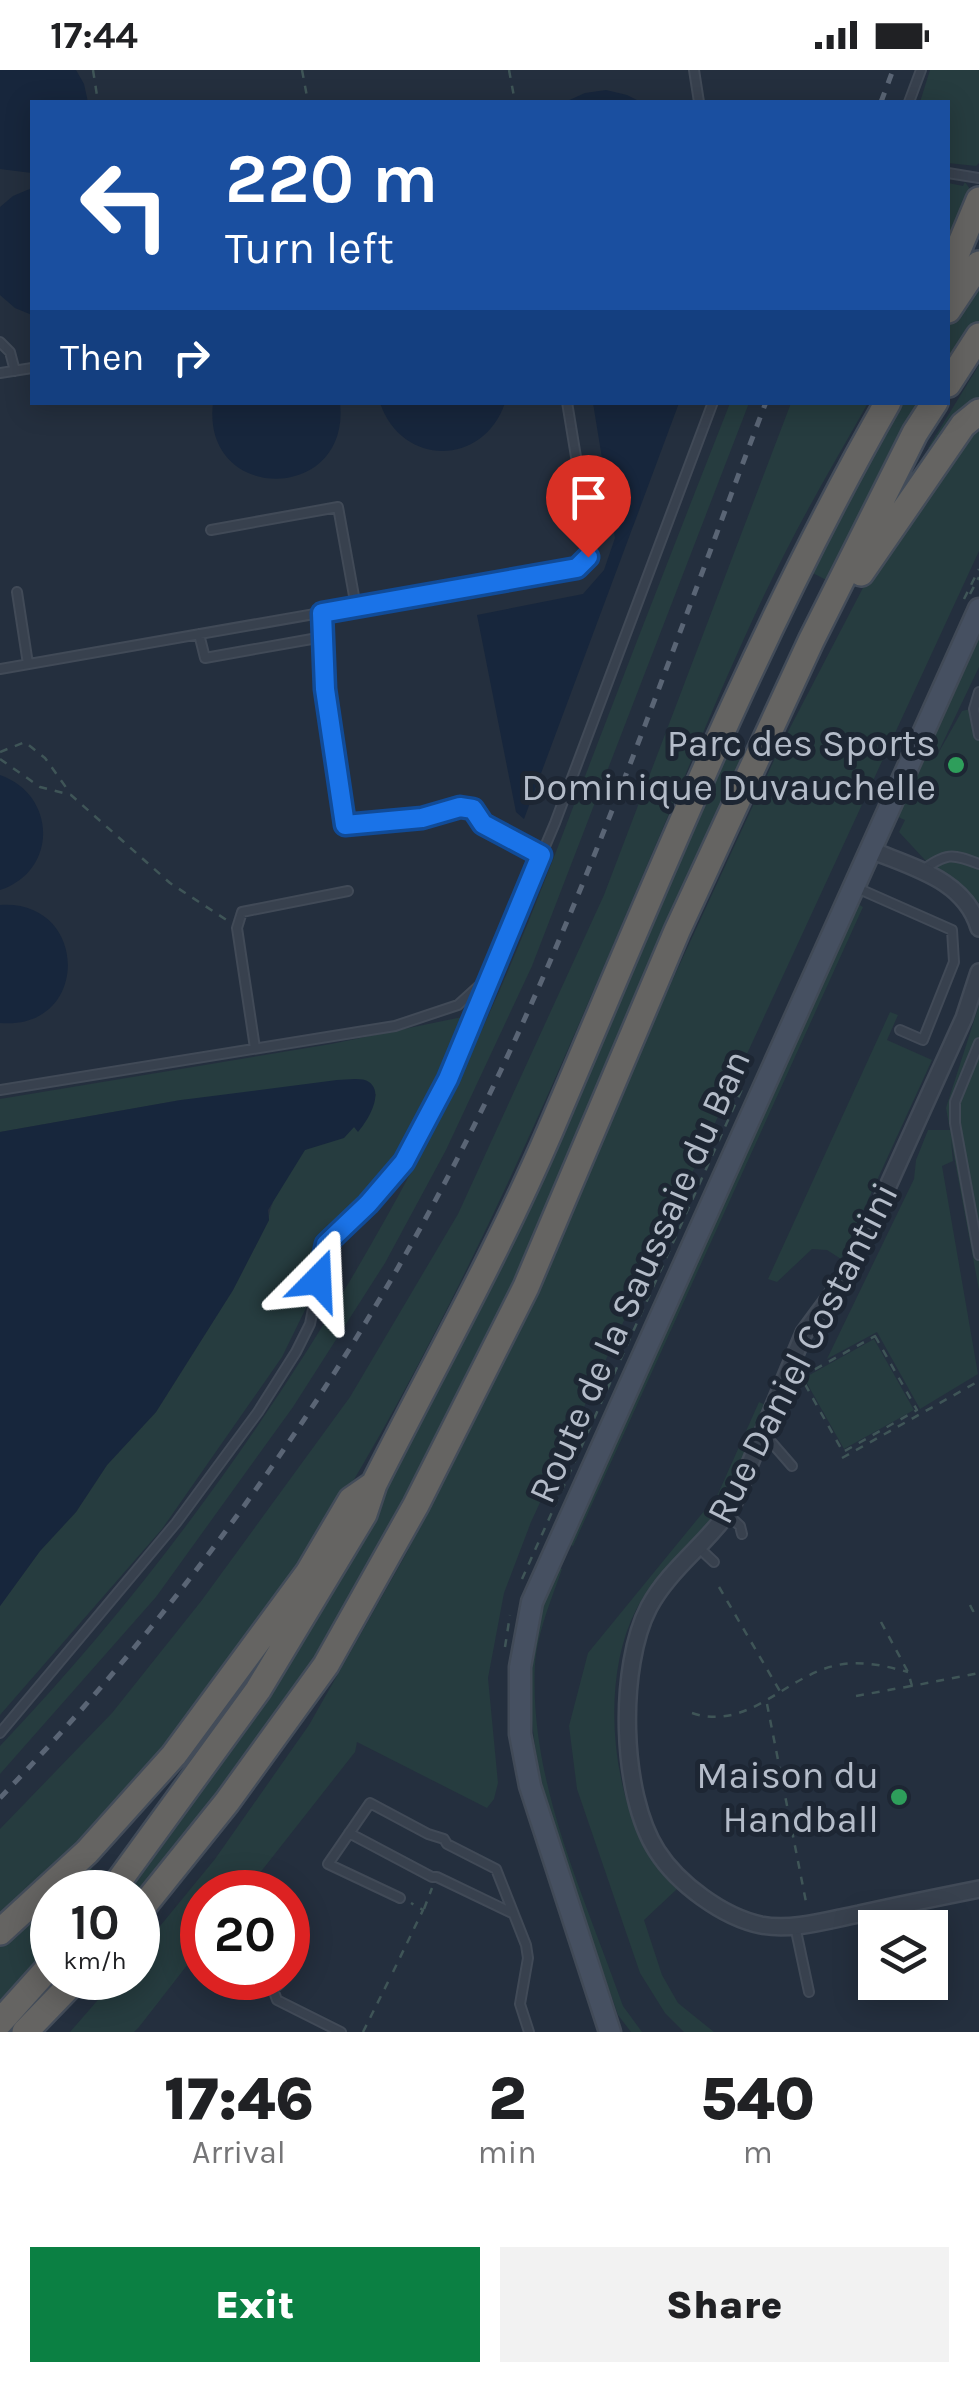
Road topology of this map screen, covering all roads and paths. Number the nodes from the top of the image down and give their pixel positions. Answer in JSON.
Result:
{"nodes":[{"id":1,"x":93,"y":70,"type":"edge"},
{"id":2,"x":302,"y":70,"type":"edge"},
{"id":3,"x":509,"y":70,"type":"edge"},
{"id":4,"x":694,"y":70,"type":"edge"},
{"id":5,"x":921,"y":70,"type":"edge"},
{"id":6,"x":98,"y":100,"type":"edge"},
{"id":7,"x":308,"y":100,"type":"edge"},
{"id":8,"x":514,"y":100,"type":"edge"},
{"id":9,"x":700,"y":100,"type":"edge"},
{"id":10,"x":911,"y":100,"type":"edge"},
{"id":11,"x":950,"y":173,"type":"edge"},
{"id":12,"x":979,"y":178,"type":"edge"},
{"id":13,"x":979,"y":200,"type":"edge"},
{"id":14,"x":979,"y":264,"type":"edge"},
{"id":15,"x":950,"y":269,"type":"edge"},
{"id":16,"x":950,"y":307,"type":"edge"},
{"id":17,"x":979,"y":336,"type":"edge"},
{"id":18,"x":0,"y":342,"type":"edge"},
{"id":19,"x":30,"y":368,"type":"edge"},
{"id":20,"x":16,"y":371,"type":"junction"},
{"id":21,"x":0,"y":374,"type":"edge"},
{"id":22,"x":950,"y":381,"type":"edge"},
{"id":23,"x":567,"y":405,"type":"edge"},
{"id":24,"x":712,"y":405,"type":"edge"},
{"id":25,"x":886,"y":405,"type":"edge"},
{"id":26,"x":933,"y":405,"type":"edge"},
{"id":27,"x":979,"y":412,"type":"edge"},
{"id":28,"x":212,"y":530,"type":"dead end"},
{"id":29,"x":17,"y":592,"type":"dead end"},
{"id":30,"x":356,"y":607,"type":"junction"},
{"id":31,"x":979,"y":609,"type":"edge"},
{"id":32,"x":322,"y":613,"type":"junction"},
{"id":33,"x":199,"y":634,"type":"junction"},
{"id":34,"x":322,"y":637,"type":"junction"},
{"id":35,"x":811,"y":641,"type":"junction"},
{"id":36,"x":28,"y":664,"type":"junction"},
{"id":37,"x":0,"y":669,"type":"edge"},
{"id":38,"x":979,"y":692,"type":"edge"},
{"id":39,"x":979,"y":735,"type":"edge"},
{"id":40,"x":0,"y":752,"type":"edge"},
{"id":41,"x":0,"y":759,"type":"edge"},
{"id":42,"x":71,"y":795,"type":"junction"},
{"id":43,"x":871,"y":850,"type":"junction"},
{"id":44,"x":541,"y":855,"type":"junction"},
{"id":45,"x":979,"y":864,"type":"edge"},
{"id":46,"x":921,"y":871,"type":"junction"},
{"id":47,"x":854,"y":886,"type":"junction"},
{"id":48,"x":348,"y":891,"type":"dead end"},
{"id":49,"x":238,"y":928,"type":"junction"},
{"id":50,"x":979,"y":928,"type":"edge"},
{"id":51,"x":979,"y":972,"type":"edge"},
{"id":52,"x":490,"y":976,"type":"junction"},
{"id":53,"x":900,"y":1030,"type":"dead end"},
{"id":54,"x":979,"y":1043,"type":"edge"},
{"id":55,"x":255,"y":1048,"type":"junction"},
{"id":56,"x":750,"y":1080,"type":"dead end"},
{"id":57,"x":0,"y":1090,"type":"edge"},
{"id":58,"x":979,"y":1255,"type":"edge"},
{"id":59,"x":979,"y":1381,"type":"edge"},
{"id":60,"x":759,"y":1439,"type":"junction"},
{"id":61,"x":843,"y":1452,"type":"joint"},
{"id":62,"x":842,"y":1458,"type":"dead end"},
{"id":63,"x":792,"y":1466,"type":"dead end"},
{"id":64,"x":374,"y":1484,"type":"junction"},
{"id":65,"x":727,"y":1514,"type":"junction"},
{"id":66,"x":742,"y":1534,"type":"dead end"},
{"id":67,"x":698,"y":1547,"type":"junction"},
{"id":68,"x":714,"y":1562,"type":"dead end"},
{"id":69,"x":719,"y":1587,"type":"dead end"},
{"id":70,"x":520,"y":1595,"type":"dead end"},
{"id":71,"x":517,"y":1606,"type":"dead end"},
{"id":72,"x":970,"y":1606,"type":"dead end"},
{"id":73,"x":979,"y":1608,"type":"edge"},
{"id":74,"x":882,"y":1622,"type":"dead end"},
{"id":75,"x":507,"y":1658,"type":"dead end"},
{"id":76,"x":908,"y":1672,"type":"junction"},
{"id":77,"x":979,"y":1673,"type":"edge"},
{"id":78,"x":912,"y":1686,"type":"junction"},
{"id":79,"x":781,"y":1693,"type":"junction"},
{"id":80,"x":856,"y":1696,"type":"dead end"},
{"id":81,"x":766,"y":1702,"type":"junction"},
{"id":82,"x":692,"y":1713,"type":"dead end"},
{"id":83,"x":0,"y":1732,"type":"edge"},
{"id":84,"x":349,"y":1833,"type":"junction"},
{"id":85,"x":127,"y":1870,"type":"edge"},
{"id":86,"x":437,"y":1877,"type":"junction"},
{"id":87,"x":160,"y":1885,"type":"edge"},
{"id":88,"x":979,"y":1889,"type":"edge"},
{"id":89,"x":400,"y":1898,"type":"joint"},
{"id":90,"x":424,"y":1910,"type":"junction"},
{"id":91,"x":808,"y":1910,"type":"dead end"},
{"id":92,"x":512,"y":1913,"type":"junction"},
{"id":93,"x":795,"y":1926,"type":"junction"},
{"id":94,"x":0,"y":1932,"type":"edge"},
{"id":95,"x":393,"y":1972,"type":"dead end"},
{"id":96,"x":390,"y":1978,"type":"dead end"},
{"id":97,"x":30,"y":1989,"type":"edge"},
{"id":98,"x":808,"y":1992,"type":"dead end"},
{"id":99,"x":600,"y":1994,"type":"junction"},
{"id":100,"x":56,"y":2000,"type":"edge"},
{"id":101,"x":74,"y":2000,"type":"edge"},
{"id":102,"x":277,"y":2000,"type":"edge"},
{"id":103,"x":0,"y":2022,"type":"edge"},
{"id":104,"x":25,"y":2032,"type":"edge"},
{"id":105,"x":44,"y":2032,"type":"edge"},
{"id":106,"x":341,"y":2032,"type":"edge"},
{"id":107,"x":364,"y":2032,"type":"edge"},
{"id":108,"x":530,"y":2032,"type":"edge"},
{"id":109,"x":610,"y":2032,"type":"edge"},
{"id":110,"x":624,"y":2032,"type":"edge"}],
"edges":[{"from":1,"to":6,"type":"path"},
{"from":2,"to":7,"type":"path"},
{"from":3,"to":8,"type":"path"},
{"from":4,"to":9,"type":"lane"},
{"from":5,"to":10,"type":"lane"},
{"from":11,"to":12,"type":"lane"},
{"from":13,"to":15,"type":"highway"},
{"from":14,"to":16,"type":"highway"},
{"from":17,"to":22,"type":"highway"},
{"from":18,"to":20,"type":"lane"},
{"from":19,"to":20,"type":"lane"},
{"from":20,"to":21,"type":"lane"},
{"from":23,"to":30,"type":"lane"},
{"from":24,"to":44,"type":"lane"},
{"from":25,"to":64,"type":"highway"},
{"from":26,"to":35,"type":"highway"},
{"from":27,"to":35,"type":"highway"},
{"from":28,"to":30,"type":"lane"},
{"from":29,"to":36,"type":"lane"},
{"from":30,"to":32,"type":"lane"},
{"from":31,"to":43,"type":"main road","name":"Route de la Saussaie du Ban"},
{"from":32,"to":33,"type":"lane"},
{"from":32,"to":34,"type":"lane"},
{"from":33,"to":34,"type":"lane"},
{"from":33,"to":36,"type":"lane"},
{"from":34,"to":44,"type":"lane"},
{"from":35,"to":87,"type":"highway"},
{"from":36,"to":37,"type":"lane"},
{"from":38,"to":39,"type":"lane"},
{"from":40,"to":42,"type":"path"},
{"from":41,"to":42,"type":"path"},
{"from":42,"to":49,"type":"path"},
{"from":43,"to":46,"type":"street"},
{"from":43,"to":47,"type":"main road","name":"Route de la Saussaie du Ban"},
{"from":44,"to":52,"type":"lane"},
{"from":45,"to":46,"type":"lane"},
{"from":46,"to":50,"type":"street"},
{"from":47,"to":53,"type":"lane"},
{"from":47,"to":99,"type":"main road","name":"Route de la Saussaie du Ban"},
{"from":48,"to":49,"type":"lane"},
{"from":49,"to":55,"type":"lane"},
{"from":51,"to":60,"type":"street","name":"Rue Daniel Costantini"},
{"from":52,"to":55,"type":"lane"},
{"from":52,"to":83,"type":"lane"},
{"from":54,"to":58,"type":"lane"},
{"from":55,"to":57,"type":"lane"},
{"from":56,"to":70,"type":"path"},
{"from":59,"to":62,"type":"path"},
{"from":60,"to":63,"type":"lane"},
{"from":60,"to":65,"type":"street","name":"Rue Daniel Costantini"},
{"from":61,"to":61,"type":"path"},
{"from":64,"to":85,"type":"highway"},
{"from":64,"to":94,"type":"highway"},
{"from":65,"to":66,"type":"lane"},
{"from":65,"to":67,"type":"street","name":"Rue Daniel Costantini"},
{"from":67,"to":68,"type":"lane"},
{"from":67,"to":93,"type":"street","name":"Rue Daniel Costantini"},
{"from":69,"to":79,"type":"path"},
{"from":71,"to":75,"type":"path"},
{"from":72,"to":73,"type":"path"},
{"from":74,"to":76,"type":"path"},
{"from":76,"to":78,"type":"path"},
{"from":76,"to":79,"type":"path"},
{"from":77,"to":78,"type":"path"},
{"from":78,"to":80,"type":"path"},
{"from":79,"to":81,"type":"path"},
{"from":81,"to":82,"type":"path"},
{"from":81,"to":91,"type":"path"},
{"from":84,"to":86,"type":"lane"},
{"from":84,"to":89,"type":"lane"},
{"from":84,"to":92,"type":"lane"},
{"from":86,"to":90,"type":"path"},
{"from":86,"to":92,"type":"lane"},
{"from":88,"to":93,"type":"street","name":"Rue Daniel Costantini"},
{"from":89,"to":90,"type":"path"},
{"from":90,"to":95,"type":"path"},
{"from":92,"to":108,"type":"lane"},
{"from":93,"to":98,"type":"lane"},
{"from":96,"to":107,"type":"path"},
{"from":97,"to":103,"type":"highway"},
{"from":99,"to":109,"type":"main road"},
{"from":99,"to":110,"type":"main road"},
{"from":100,"to":104,"type":"highway"},
{"from":101,"to":105,"type":"highway"},
{"from":102,"to":106,"type":"lane"}]}
